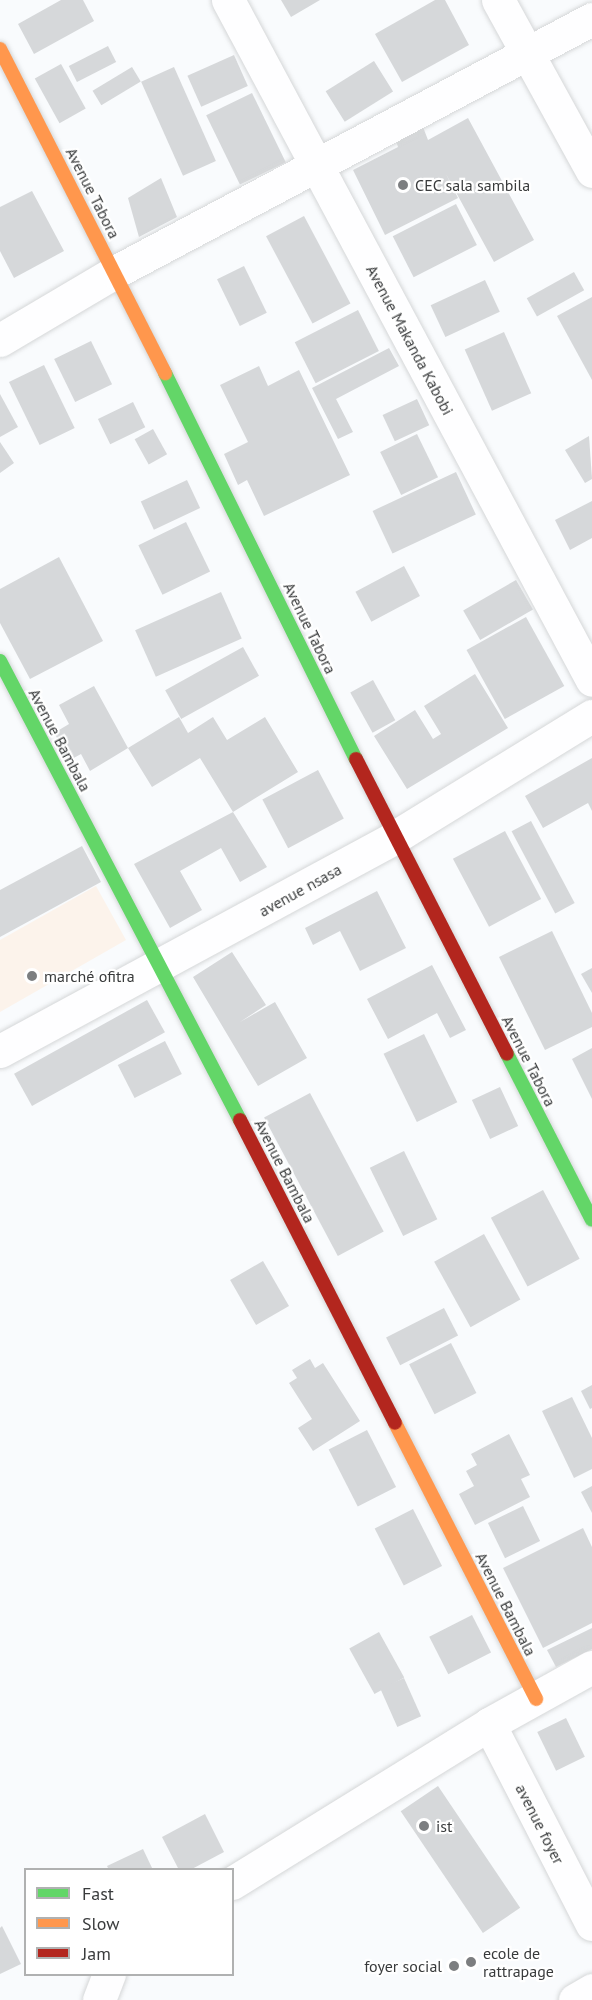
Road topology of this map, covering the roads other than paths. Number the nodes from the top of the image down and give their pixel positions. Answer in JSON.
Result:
{"nodes":[{"id":1,"x":228,"y":0,"type":"edge"},
{"id":2,"x":498,"y":0,"type":"edge"},
{"id":3,"x":592,"y":19,"type":"edge"},
{"id":4,"x":0,"y":49,"type":"edge"},
{"id":5,"x":528,"y":53,"type":"junction"},
{"id":6,"x":316,"y":165,"type":"junction"},
{"id":7,"x":592,"y":171,"type":"edge"},
{"id":8,"x":115,"y":272,"type":"junction"},
{"id":9,"x":0,"y":340,"type":"edge"},
{"id":10,"x":0,"y":661,"type":"edge"},
{"id":11,"x":592,"y":680,"type":"edge"},
{"id":12,"x":592,"y":716,"type":"edge"},
{"id":13,"x":395,"y":837,"type":"junction"},
{"id":14,"x":162,"y":967,"type":"junction"},
{"id":15,"x":0,"y":1051,"type":"edge"},
{"id":16,"x":592,"y":1220,"type":"edge"},
{"id":17,"x":592,"y":1667,"type":"edge"},
{"id":18,"x":536,"y":1699,"type":"junction"},
{"id":19,"x":489,"y":1724,"type":"junction"},
{"id":20,"x":234,"y":1882,"type":"edge"},
{"id":21,"x":592,"y":1924,"type":"edge"},
{"id":22,"x":108,"y":1976,"type":"edge"},
{"id":23,"x":592,"y":1990,"type":"edge"},
{"id":24,"x":99,"y":2000,"type":"edge"},
{"id":25,"x":575,"y":2000,"type":"edge"}],
"edges":[{"from":1,"to":6,"type":"street","name":"Avenue Makanda Kabobi"},
{"from":2,"to":5,"type":"street"},
{"from":3,"to":5,"type":"street"},
{"from":4,"to":8,"type":"street","name":"Avenue Tabora"},
{"from":5,"to":6,"type":"street"},
{"from":5,"to":7,"type":"street"},
{"from":6,"to":8,"type":"street"},
{"from":6,"to":11,"type":"street","name":"Avenue Makanda Kabobi"},
{"from":8,"to":9,"type":"street"},
{"from":8,"to":13,"type":"street","name":"Avenue Tabora"},
{"from":10,"to":14,"type":"street","name":"Avenue Bambala"},
{"from":12,"to":13,"type":"street","name":"avenue nsasa"},
{"from":13,"to":14,"type":"street","name":"avenue nsasa"},
{"from":13,"to":16,"type":"street","name":"Avenue Tabora"},
{"from":14,"to":15,"type":"street","name":"avenue nsasa"},
{"from":14,"to":18,"type":"street","name":"Avenue Bambala"},
{"from":17,"to":18,"type":"street"},
{"from":18,"to":19,"type":"street"},
{"from":19,"to":20,"type":"street"},
{"from":19,"to":21,"type":"street","name":"avenue foyer"},
{"from":22,"to":24,"type":"street"},
{"from":23,"to":25,"type":"street"}]}
